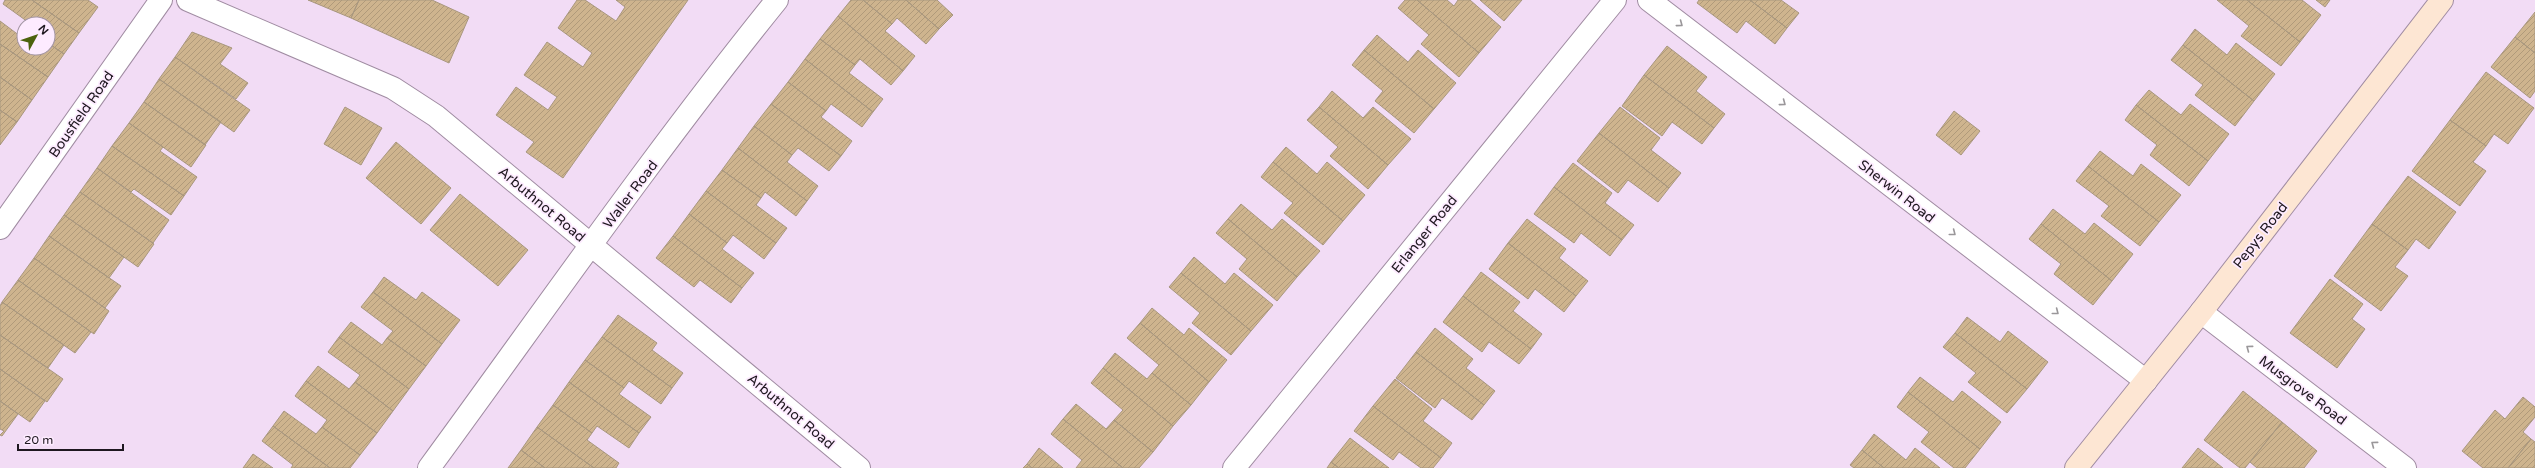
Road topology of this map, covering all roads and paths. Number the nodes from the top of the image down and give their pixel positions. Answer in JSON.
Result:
{"nodes":[{"id":1,"x":161,"y":0,"type":"edge"},
{"id":2,"x":188,"y":0,"type":"edge"},
{"id":3,"x":777,"y":0,"type":"edge"},
{"id":4,"x":1615,"y":0,"type":"edge"},
{"id":5,"x":1649,"y":0,"type":"edge"},
{"id":6,"x":2442,"y":0,"type":"edge"},
{"id":7,"x":0,"y":228,"type":"edge"},
{"id":8,"x":592,"y":245,"type":"junction"},
{"id":9,"x":2201,"y":312,"type":"junction"},
{"id":10,"x":2146,"y":381,"type":"junction"},
{"id":11,"x":429,"y":468,"type":"edge"},
{"id":12,"x":859,"y":468,"type":"edge"},
{"id":13,"x":1234,"y":468,"type":"edge"},
{"id":14,"x":2076,"y":468,"type":"edge"},
{"id":15,"x":2405,"y":468,"type":"edge"}],
"edges":[{"from":1,"to":7,"type":"street","name":"Bousfield Road"},
{"from":2,"to":8,"type":"street","name":"Arbuthnot Road"},
{"from":3,"to":8,"type":"street","name":"Waller Road"},
{"from":4,"to":13,"type":"street","name":"Erlanger Road"},
{"from":5,"to":10,"type":"street","name":"Sherwin Road","one_way":true},
{"from":6,"to":9,"type":"street","name":"Pepys Road"},
{"from":8,"to":11,"type":"street","name":"Waller Road"},
{"from":8,"to":12,"type":"street","name":"Arbuthnot Road"},
{"from":9,"to":10,"type":"street","name":"Pepys Road"},
{"from":15,"to":9,"type":"street","name":"Musgrove Road","one_way":true},
{"from":10,"to":14,"type":"street","name":"Pepys Road"}]}
